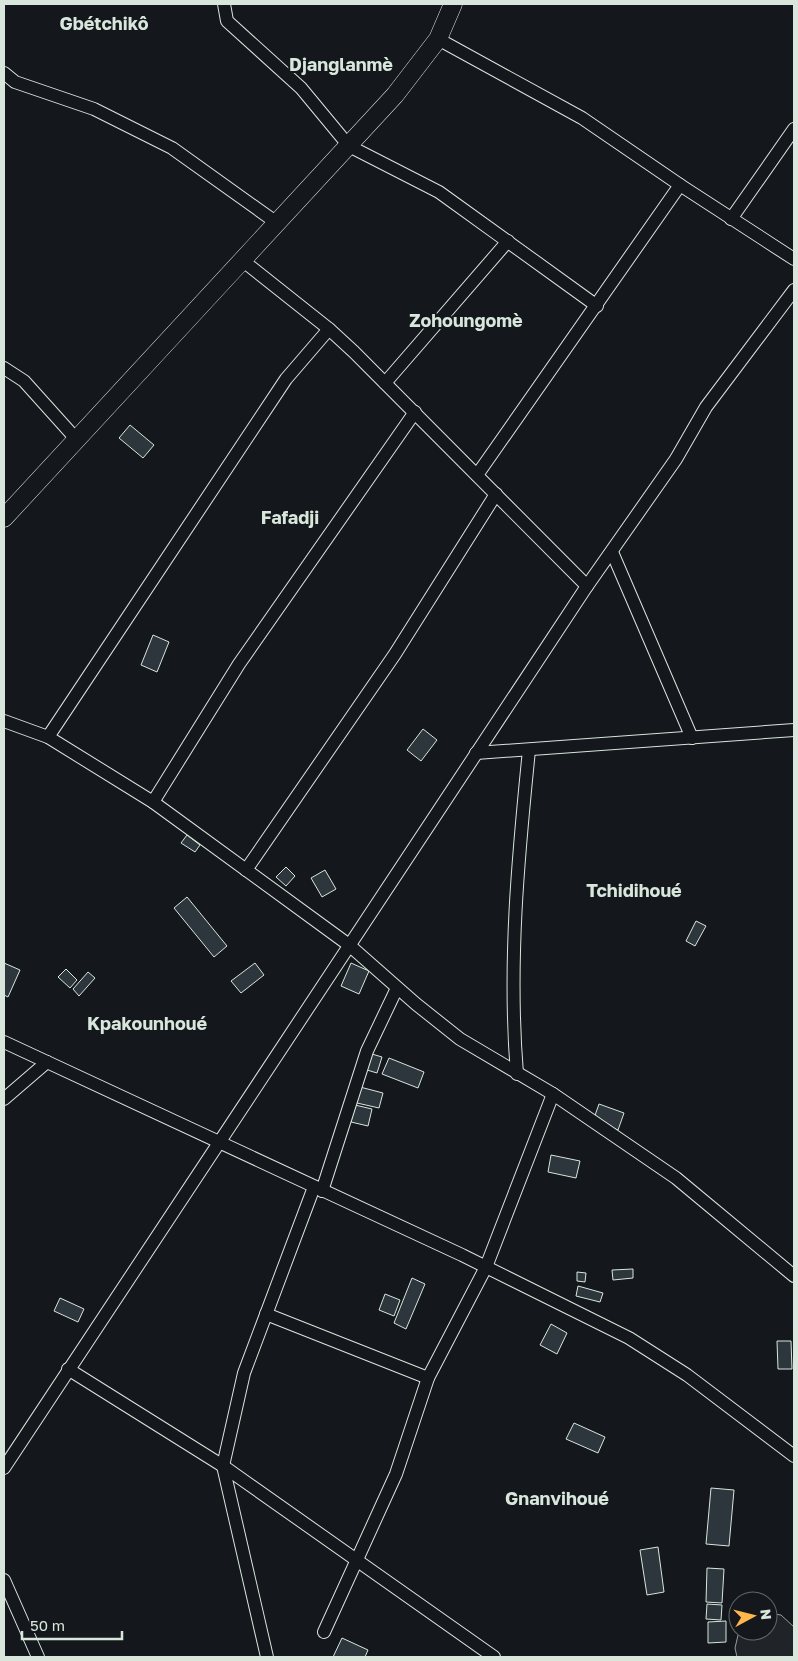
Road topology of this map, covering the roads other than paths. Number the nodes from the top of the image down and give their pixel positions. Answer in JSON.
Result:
{"nodes":[{"id":1,"x":224,"y":4,"type":"edge"},
{"id":2,"x":453,"y":4,"type":"edge"},
{"id":3,"x":438,"y":39,"type":"junction"},
{"id":4,"x":4,"y":73,"type":"edge"},
{"id":5,"x":794,"y":129,"type":"edge"},
{"id":6,"x":349,"y":146,"type":"junction"},
{"id":7,"x":680,"y":186,"type":"junction"},
{"id":8,"x":731,"y":219,"type":"junction"},
{"id":9,"x":277,"y":223,"type":"junction"},
{"id":10,"x":508,"y":241,"type":"junction"},
{"id":11,"x":794,"y":259,"type":"edge"},
{"id":12,"x":242,"y":260,"type":"junction"},
{"id":13,"x":794,"y":290,"type":"edge"},
{"id":14,"x":597,"y":306,"type":"junction"},
{"id":15,"x":330,"y":329,"type":"junction"},
{"id":16,"x":4,"y":368,"type":"edge"},
{"id":17,"x":385,"y":383,"type":"junction"},
{"id":18,"x":415,"y":412,"type":"junction"},
{"id":19,"x":77,"y":440,"type":"junction"},
{"id":20,"x":477,"y":475,"type":"junction"},
{"id":21,"x":496,"y":494,"type":"junction"},
{"id":22,"x":4,"y":518,"type":"edge"},
{"id":23,"x":612,"y":552,"type":"junction"},
{"id":24,"x":586,"y":586,"type":"junction"},
{"id":25,"x":4,"y":720,"type":"edge"},
{"id":26,"x":794,"y":730,"type":"edge"},
{"id":27,"x":48,"y":737,"type":"junction"},
{"id":28,"x":692,"y":738,"type":"junction"},
{"id":29,"x":529,"y":750,"type":"junction"},
{"id":30,"x":476,"y":753,"type":"junction"},
{"id":31,"x":153,"y":802,"type":"junction"},
{"id":32,"x":246,"y":870,"type":"junction"},
{"id":33,"x":349,"y":945,"type":"junction"},
{"id":34,"x":397,"y":988,"type":"junction"},
{"id":35,"x":4,"y":1042,"type":"edge"},
{"id":36,"x":47,"y":1062,"type":"junction"},
{"id":37,"x":517,"y":1074,"type":"junction"},
{"id":38,"x":553,"y":1094,"type":"junction"},
{"id":39,"x":4,"y":1099,"type":"edge"},
{"id":40,"x":218,"y":1140,"type":"junction"},
{"id":41,"x":318,"y":1189,"type":"junction"},
{"id":42,"x":486,"y":1267,"type":"junction"},
{"id":43,"x":794,"y":1276,"type":"edge"},
{"id":44,"x":266,"y":1314,"type":"junction"},
{"id":45,"x":68,"y":1369,"type":"junction"},
{"id":46,"x":428,"y":1378,"type":"junction"},
{"id":47,"x":794,"y":1456,"type":"edge"},
{"id":48,"x":223,"y":1466,"type":"junction"},
{"id":49,"x":4,"y":1468,"type":"edge"},
{"id":50,"x":356,"y":1560,"type":"junction"},
{"id":51,"x":4,"y":1580,"type":"edge"},
{"id":52,"x":324,"y":1632,"type":"dead end"},
{"id":53,"x":38,"y":1657,"type":"edge"},
{"id":54,"x":267,"y":1657,"type":"edge"},
{"id":55,"x":494,"y":1657,"type":"edge"}],
"edges":[{"from":1,"to":6,"type":"street"},
{"from":2,"to":3,"type":"main road"},
{"from":3,"to":6,"type":"main road"},
{"from":3,"to":7,"type":"street"},
{"from":4,"to":9,"type":"street"},
{"from":5,"to":8,"type":"street"},
{"from":6,"to":9,"type":"main road"},
{"from":6,"to":10,"type":"street"},
{"from":7,"to":8,"type":"street"},
{"from":7,"to":14,"type":"street"},
{"from":8,"to":11,"type":"street"},
{"from":9,"to":12,"type":"main road"},
{"from":10,"to":14,"type":"street"},
{"from":10,"to":17,"type":"street"},
{"from":12,"to":15,"type":"street"},
{"from":12,"to":19,"type":"main road"},
{"from":13,"to":23,"type":"street"},
{"from":14,"to":20,"type":"street"},
{"from":15,"to":17,"type":"street"},
{"from":15,"to":27,"type":"street"},
{"from":16,"to":19,"type":"street"},
{"from":17,"to":18,"type":"street"},
{"from":18,"to":20,"type":"street"},
{"from":18,"to":31,"type":"street"},
{"from":19,"to":22,"type":"main road"},
{"from":20,"to":21,"type":"street"},
{"from":21,"to":24,"type":"street"},
{"from":21,"to":32,"type":"street"},
{"from":23,"to":24,"type":"street"},
{"from":23,"to":28,"type":"street"},
{"from":24,"to":30,"type":"street"},
{"from":25,"to":27,"type":"street"},
{"from":26,"to":28,"type":"street"},
{"from":27,"to":31,"type":"street"},
{"from":28,"to":29,"type":"street"},
{"from":29,"to":30,"type":"street"},
{"from":29,"to":37,"type":"street"},
{"from":30,"to":33,"type":"street"},
{"from":31,"to":32,"type":"street"},
{"from":32,"to":33,"type":"street"},
{"from":33,"to":34,"type":"street"},
{"from":33,"to":40,"type":"street"},
{"from":34,"to":37,"type":"street"},
{"from":34,"to":41,"type":"street"},
{"from":35,"to":36,"type":"street"},
{"from":36,"to":39,"type":"street"},
{"from":36,"to":40,"type":"street"},
{"from":37,"to":38,"type":"street"},
{"from":38,"to":42,"type":"street"},
{"from":38,"to":43,"type":"street"},
{"from":40,"to":41,"type":"street"},
{"from":40,"to":45,"type":"street"},
{"from":41,"to":42,"type":"street"},
{"from":41,"to":44,"type":"street"},
{"from":42,"to":46,"type":"street"},
{"from":42,"to":47,"type":"street"},
{"from":44,"to":46,"type":"street"},
{"from":44,"to":48,"type":"street"},
{"from":45,"to":48,"type":"street"},
{"from":45,"to":49,"type":"street"},
{"from":46,"to":50,"type":"street"},
{"from":48,"to":50,"type":"street"},
{"from":48,"to":54,"type":"street"},
{"from":50,"to":52,"type":"street"},
{"from":50,"to":55,"type":"street"},
{"from":51,"to":53,"type":"street"}]}
